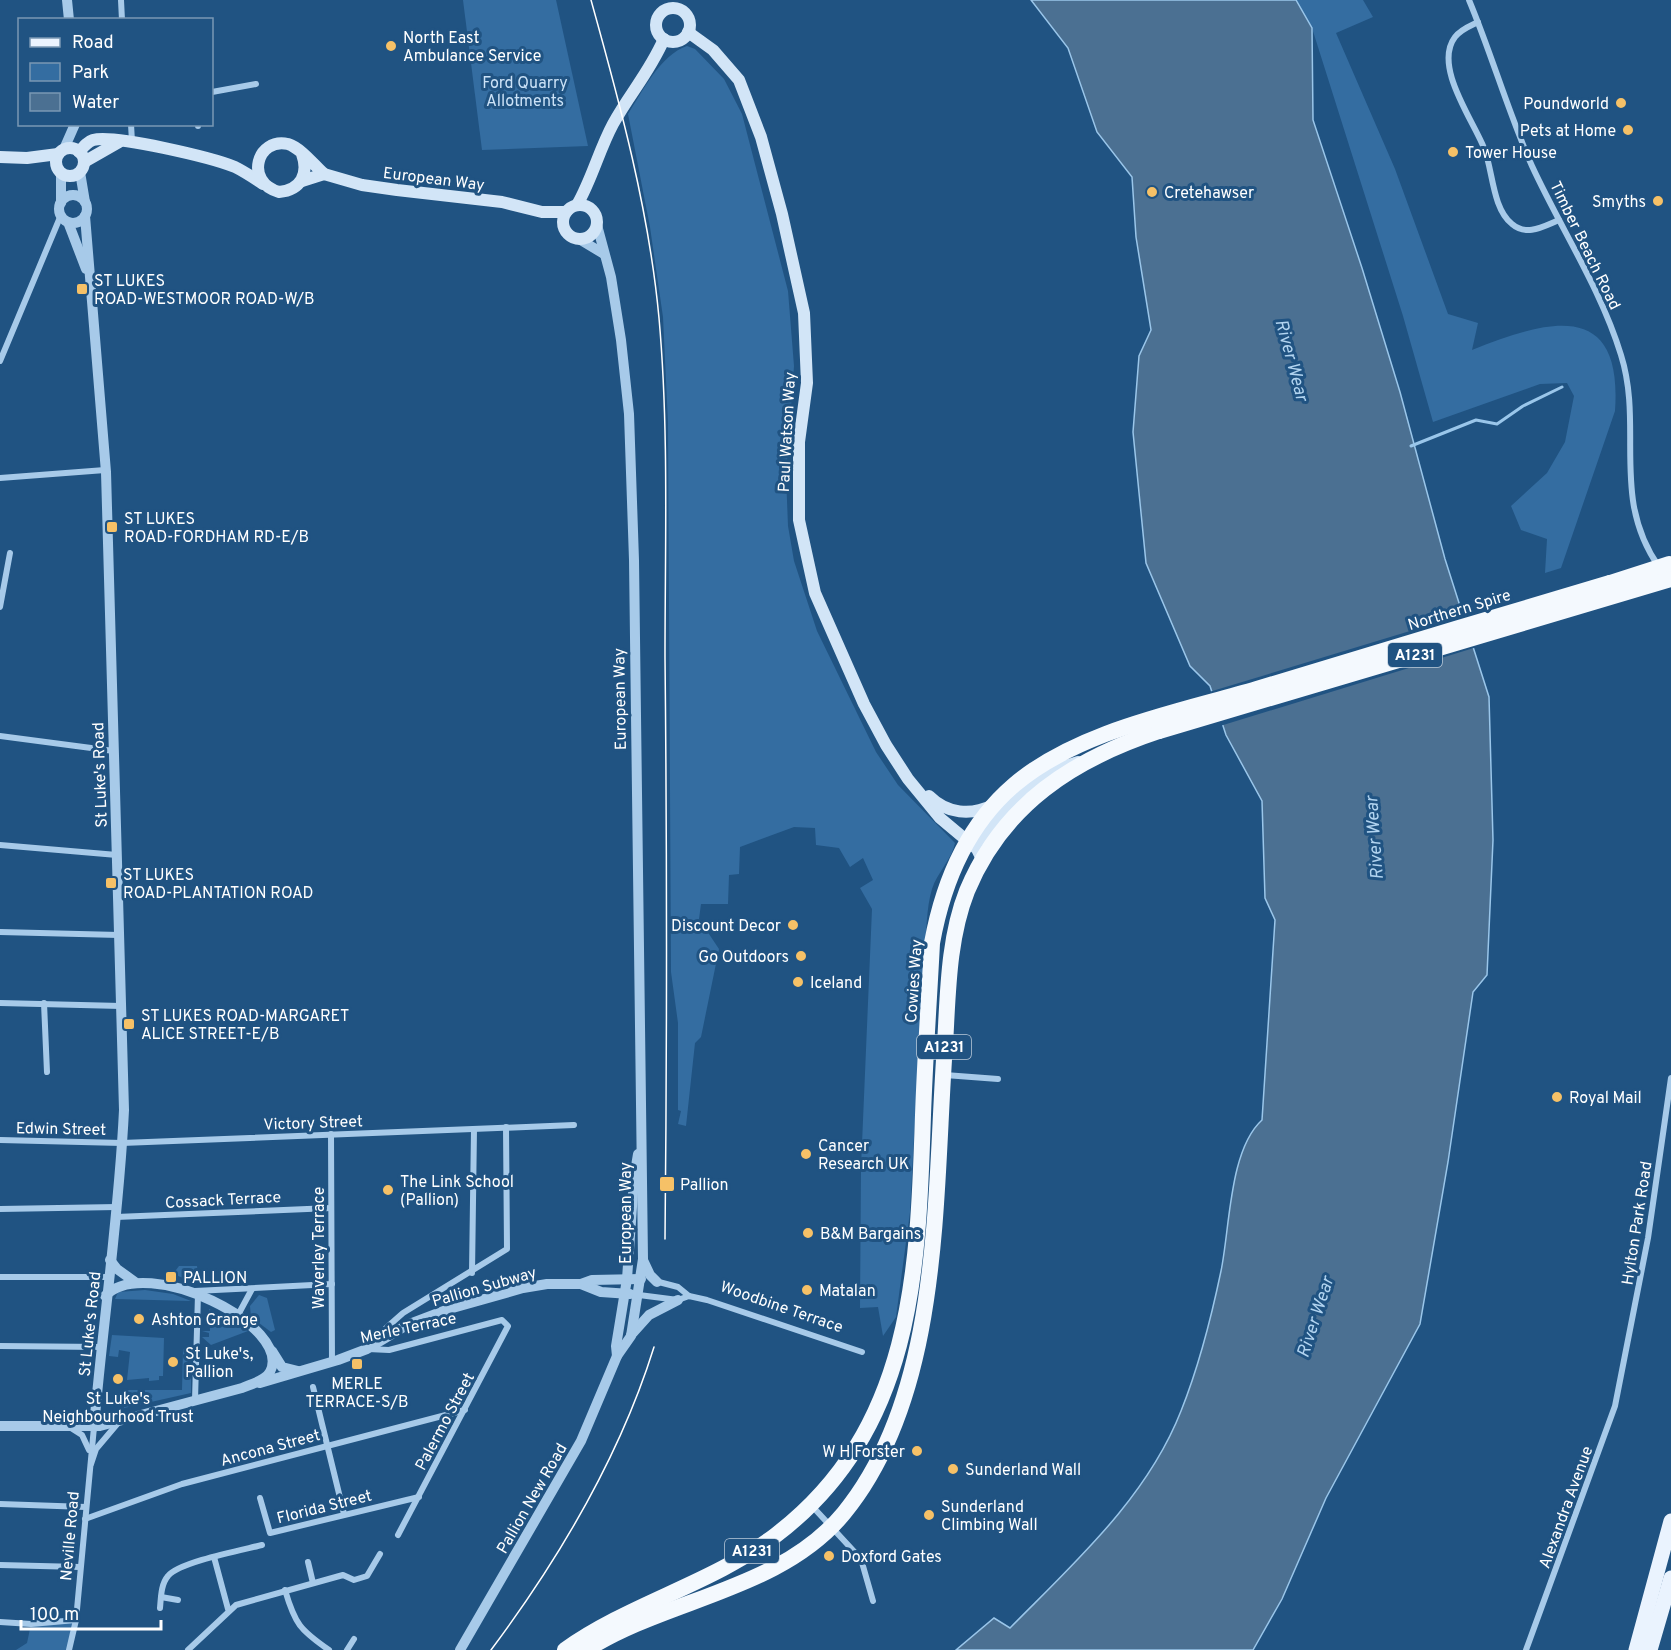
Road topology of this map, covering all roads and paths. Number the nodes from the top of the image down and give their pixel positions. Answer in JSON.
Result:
{"nodes":[{"id":1,"x":67,"y":0,"type":"edge"},
{"id":2,"x":121,"y":0,"type":"edge"},
{"id":3,"x":1469,"y":0,"type":"edge"},
{"id":4,"x":69,"y":18,"type":"edge"},
{"id":5,"x":122,"y":18,"type":"edge"},
{"id":6,"x":1478,"y":22,"type":"junction"},
{"id":7,"x":688,"y":32,"type":"junction"},
{"id":8,"x":664,"y":39,"type":"junction"},
{"id":9,"x":256,"y":84,"type":"dead end"},
{"id":10,"x":213,"y":92,"type":"edge"},
{"id":11,"x":76,"y":126,"type":"edge"},
{"id":12,"x":130,"y":126,"type":"edge"},
{"id":13,"x":126,"y":143,"type":"junction"},
{"id":14,"x":302,"y":154,"type":"junction"},
{"id":15,"x":74,"y":156,"type":"junction"},
{"id":16,"x":261,"y":156,"type":"junction"},
{"id":17,"x":0,"y":157,"type":"edge"},
{"id":18,"x":27,"y":158,"type":"junction"},
{"id":19,"x":234,"y":166,"type":"junction"},
{"id":20,"x":60,"y":172,"type":"junction"},
{"id":21,"x":324,"y":174,"type":"junction"},
{"id":22,"x":302,"y":181,"type":"junction"},
{"id":23,"x":263,"y":184,"type":"junction"},
{"id":24,"x":85,"y":202,"type":"junction"},
{"id":25,"x":61,"y":203,"type":"junction"},
{"id":26,"x":584,"y":206,"type":"junction"},
{"id":27,"x":85,"y":216,"type":"junction"},
{"id":28,"x":64,"y":218,"type":"junction"},
{"id":29,"x":565,"y":218,"type":"junction"},
{"id":30,"x":1559,"y":220,"type":"junction"},
{"id":31,"x":597,"y":225,"type":"junction"},
{"id":32,"x":579,"y":239,"type":"junction"},
{"id":33,"x":604,"y":254,"type":"junction"},
{"id":34,"x":91,"y":289,"type":"junction"},
{"id":35,"x":0,"y":362,"type":"edge"},
{"id":36,"x":105,"y":470,"type":"junction"},
{"id":37,"x":0,"y":478,"type":"edge"},
{"id":38,"x":10,"y":553,"type":"dead end"},
{"id":39,"x":1671,"y":567,"type":"edge"},
{"id":40,"x":1671,"y":585,"type":"edge"},
{"id":41,"x":0,"y":607,"type":"edge"},
{"id":42,"x":1158,"y":725,"type":"junction"},
{"id":43,"x":0,"y":736,"type":"edge"},
{"id":44,"x":114,"y":751,"type":"junction"},
{"id":45,"x":1087,"y":760,"type":"junction"},
{"id":46,"x":902,"y":771,"type":"junction"},
{"id":47,"x":997,"y":803,"type":"junction"},
{"id":48,"x":966,"y":842,"type":"junction"},
{"id":49,"x":0,"y":844,"type":"edge"},
{"id":50,"x":117,"y":855,"type":"junction"},
{"id":51,"x":983,"y":861,"type":"junction"},
{"id":52,"x":0,"y":932,"type":"edge"},
{"id":53,"x":119,"y":935,"type":"junction"},
{"id":54,"x":0,"y":1003,"type":"edge"},
{"id":55,"x":44,"y":1003,"type":"junction"},
{"id":56,"x":121,"y":1006,"type":"junction"},
{"id":57,"x":47,"y":1072,"type":"dead end"},
{"id":58,"x":925,"y":1074,"type":"junction"},
{"id":59,"x":942,"y":1075,"type":"junction"},
{"id":60,"x":998,"y":1078,"type":"dead end"},
{"id":61,"x":1671,"y":1078,"type":"edge"},
{"id":62,"x":574,"y":1125,"type":"dead end"},
{"id":63,"x":506,"y":1127,"type":"junction"},
{"id":64,"x":474,"y":1129,"type":"junction"},
{"id":65,"x":331,"y":1134,"type":"junction"},
{"id":66,"x":0,"y":1140,"type":"edge"},
{"id":67,"x":122,"y":1143,"type":"junction"},
{"id":68,"x":641,"y":1146,"type":"junction"},
{"id":69,"x":331,"y":1208,"type":"junction"},
{"id":70,"x":0,"y":1209,"type":"edge"},
{"id":71,"x":117,"y":1212,"type":"junction"},
{"id":72,"x":643,"y":1259,"type":"junction"},
{"id":73,"x":110,"y":1260,"type":"junction"},
{"id":74,"x":472,"y":1273,"type":"junction"},
{"id":75,"x":0,"y":1277,"type":"edge"},
{"id":76,"x":107,"y":1277,"type":"junction"},
{"id":77,"x":627,"y":1279,"type":"junction"},
{"id":78,"x":641,"y":1279,"type":"junction"},
{"id":79,"x":135,"y":1282,"type":"junction"},
{"id":80,"x":657,"y":1282,"type":"junction"},
{"id":81,"x":332,"y":1284,"type":"junction"},
{"id":82,"x":581,"y":1284,"type":"junction"},
{"id":83,"x":252,"y":1289,"type":"junction"},
{"id":84,"x":193,"y":1293,"type":"junction"},
{"id":85,"x":626,"y":1294,"type":"junction"},
{"id":86,"x":639,"y":1295,"type":"junction"},
{"id":87,"x":105,"y":1296,"type":"junction"},
{"id":88,"x":684,"y":1298,"type":"junction"},
{"id":89,"x":238,"y":1315,"type":"junction"},
{"id":90,"x":502,"y":1320,"type":"joint"},
{"id":91,"x":631,"y":1336,"type":"junction"},
{"id":92,"x":384,"y":1338,"type":"junction"},
{"id":93,"x":266,"y":1339,"type":"junction"},
{"id":94,"x":0,"y":1346,"type":"edge"},
{"id":95,"x":101,"y":1347,"type":"junction"},
{"id":96,"x":367,"y":1349,"type":"junction"},
{"id":97,"x":862,"y":1352,"type":"dead end"},
{"id":98,"x":617,"y":1356,"type":"junction"},
{"id":99,"x":332,"y":1362,"type":"junction"},
{"id":100,"x":302,"y":1371,"type":"junction"},
{"id":101,"x":1623,"y":1372,"type":"joint"},
{"id":102,"x":242,"y":1388,"type":"junction"},
{"id":103,"x":313,"y":1388,"type":"dead end"},
{"id":104,"x":96,"y":1396,"type":"junction"},
{"id":105,"x":195,"y":1400,"type":"junction"},
{"id":106,"x":465,"y":1410,"type":"junction"},
{"id":107,"x":119,"y":1422,"type":"junction"},
{"id":108,"x":0,"y":1426,"type":"edge"},
{"id":109,"x":94,"y":1427,"type":"junction"},
{"id":110,"x":71,"y":1428,"type":"junction"},
{"id":111,"x":327,"y":1446,"type":"junction"},
{"id":112,"x":89,"y":1454,"type":"junction"},
{"id":113,"x":88,"y":1473,"type":"junction"},
{"id":114,"x":419,"y":1497,"type":"junction"},
{"id":115,"x":261,"y":1498,"type":"dead end"},
{"id":116,"x":0,"y":1504,"type":"edge"},
{"id":117,"x":810,"y":1505,"type":"junction"},
{"id":118,"x":86,"y":1507,"type":"junction"},
{"id":119,"x":344,"y":1514,"type":"junction"},
{"id":120,"x":85,"y":1519,"type":"junction"},
{"id":121,"x":1671,"y":1521,"type":"edge"},
{"id":122,"x":832,"y":1526,"type":"junction"},
{"id":123,"x":398,"y":1535,"type":"dead end"},
{"id":124,"x":262,"y":1545,"type":"dead end"},
{"id":125,"x":380,"y":1554,"type":"dead end"},
{"id":126,"x":214,"y":1557,"type":"junction"},
{"id":127,"x":308,"y":1562,"type":"dead end"},
{"id":128,"x":0,"y":1565,"type":"edge"},
{"id":129,"x":80,"y":1567,"type":"junction"},
{"id":130,"x":1671,"y":1578,"type":"edge"},
{"id":131,"x":313,"y":1583,"type":"junction"},
{"id":132,"x":285,"y":1590,"type":"junction"},
{"id":133,"x":161,"y":1597,"type":"junction"},
{"id":134,"x":178,"y":1600,"type":"dead end"},
{"id":135,"x":873,"y":1601,"type":"dead end"},
{"id":136,"x":160,"y":1608,"type":"dead end"},
{"id":137,"x":228,"y":1609,"type":"junction"},
{"id":138,"x":76,"y":1620,"type":"junction"},
{"id":139,"x":0,"y":1622,"type":"edge"},
{"id":140,"x":354,"y":1639,"type":"dead end"},
{"id":141,"x":72,"y":1649,"type":"edge"},
{"id":142,"x":188,"y":1650,"type":"edge"},
{"id":143,"x":329,"y":1650,"type":"edge"},
{"id":144,"x":347,"y":1650,"type":"edge"},
{"id":145,"x":460,"y":1650,"type":"edge"},
{"id":146,"x":565,"y":1650,"type":"edge"},
{"id":147,"x":586,"y":1650,"type":"edge"},
{"id":148,"x":1527,"y":1650,"type":"edge"},
{"id":149,"x":1636,"y":1650,"type":"edge"},
{"id":150,"x":1650,"y":1650,"type":"edge"}],
"edges":[{"from":1,"to":4,"type":"street"},
{"from":2,"to":5,"type":"street"},
{"from":3,"to":6,"type":"street","name":"Timber Beach Road"},
{"from":6,"to":30,"type":"street","name":"Timber Beach Road"},
{"from":6,"to":30,"type":"street"},
{"from":7,"to":8,"type":"main road"},
{"from":7,"to":8,"type":"main road"},
{"from":7,"to":46,"type":"main road","name":"Paul Watson Way"},
{"from":8,"to":26,"type":"main road"},
{"from":9,"to":10,"type":"street"},
{"from":11,"to":15,"type":"street"},
{"from":12,"to":13,"type":"street"},
{"from":13,"to":15,"type":"main road"},
{"from":13,"to":19,"type":"main road"},
{"from":14,"to":16,"type":"main road"},
{"from":14,"to":21,"type":"main road"},
{"from":14,"to":22,"type":"main road"},
{"from":15,"to":18,"type":"main road"},
{"from":15,"to":20,"type":"main road"},
{"from":15,"to":20,"type":"main road"},
{"from":15,"to":24,"type":"street"},
{"from":16,"to":19,"type":"main road"},
{"from":16,"to":23,"type":"main road"},
{"from":17,"to":18,"type":"main road"},
{"from":18,"to":20,"type":"main road"},
{"from":19,"to":23,"type":"main road"},
{"from":20,"to":25,"type":"street"},
{"from":21,"to":22,"type":"main road"},
{"from":21,"to":29,"type":"main road","name":"European Way"},
{"from":22,"to":23,"type":"main road"},
{"from":24,"to":25,"type":"street"},
{"from":24,"to":27,"type":"street"},
{"from":25,"to":28,"type":"street"},
{"from":26,"to":29,"type":"main road"},
{"from":26,"to":31,"type":"main road"},
{"from":27,"to":28,"type":"street"},
{"from":27,"to":34,"type":"street","name":"St Luke's Road"},
{"from":28,"to":34,"type":"street","name":"St Luke's Road"},
{"from":28,"to":35,"type":"street"},
{"from":29,"to":32,"type":"main road"},
{"from":30,"to":40,"type":"street","name":"Timber Beach Road"},
{"from":31,"to":32,"type":"main road"},
{"from":31,"to":33,"type":"street","name":"European Way"},
{"from":32,"to":33,"type":"street"},
{"from":33,"to":68,"type":"street","name":"European Way"},
{"from":34,"to":36,"type":"street","name":"St Luke's Road"},
{"from":36,"to":37,"type":"street"},
{"from":36,"to":44,"type":"street","name":"St Luke's Road"},
{"from":38,"to":41,"type":"street"},
{"from":39,"to":42,"type":"highway","name":"Northern Spire","number":"A1231","bridge":true},
{"from":42,"to":45,"type":"highway","number":"A1231"},
{"from":42,"to":47,"type":"highway","name":"Cowies Way","number":"A1231"},
{"from":43,"to":44,"type":"street"},
{"from":44,"to":50,"type":"street","name":"St Luke's Road"},
{"from":45,"to":48,"type":"main road"},
{"from":45,"to":51,"type":"highway","number":"A1231"},
{"from":46,"to":47,"type":"main road","name":"Paul Watson Way"},
{"from":46,"to":48,"type":"main road","name":"Paul Watson Way"},
{"from":47,"to":48,"type":"highway","name":"Cowies Way","number":"A1231"},
{"from":48,"to":51,"type":"main road","name":"Paul Watson Way"},
{"from":48,"to":58,"type":"highway","name":"Cowies Way","number":"A1231"},
{"from":49,"to":50,"type":"street"},
{"from":50,"to":53,"type":"street","name":"St Luke's Road"},
{"from":51,"to":59,"type":"highway","number":"A1231"},
{"from":52,"to":53,"type":"street"},
{"from":53,"to":56,"type":"street","name":"St Luke's Road"},
{"from":54,"to":55,"type":"street"},
{"from":55,"to":56,"type":"street"},
{"from":55,"to":57,"type":"street"},
{"from":56,"to":67,"type":"street","name":"St Luke's Road"},
{"from":58,"to":59,"type":"street"},
{"from":58,"to":117,"type":"highway","name":"Cowies Way","number":"A1231"},
{"from":59,"to":60,"type":"street"},
{"from":59,"to":122,"type":"highway","number":"A1231"},
{"from":61,"to":101,"type":"street","name":"Hylton Park Road"},
{"from":62,"to":63,"type":"street","name":"Victory Street"},
{"from":63,"to":64,"type":"street","name":"Victory Street"},
{"from":63,"to":74,"type":"street"},
{"from":64,"to":65,"type":"street","name":"Victory Street"},
{"from":64,"to":74,"type":"street"},
{"from":65,"to":67,"type":"street","name":"Victory Street"},
{"from":65,"to":69,"type":"street","name":"Waverley Terrace"},
{"from":66,"to":67,"type":"street","name":"Edwin Street"},
{"from":67,"to":71,"type":"street","name":"St Luke's Road"},
{"from":68,"to":72,"type":"street","name":"European Way"},
{"from":68,"to":77,"type":"street","name":"European Way"},
{"from":69,"to":71,"type":"street","name":"Cossack Terrace"},
{"from":69,"to":81,"type":"street","name":"Waverley Terrace"},
{"from":70,"to":71,"type":"street","name":"Cossack Terrace"},
{"from":71,"to":73,"type":"street","name":"St Luke's Road"},
{"from":72,"to":78,"type":"street","name":"European Way"},
{"from":72,"to":80,"type":"street"},
{"from":73,"to":76,"type":"street","name":"St Luke's Road"},
{"from":73,"to":79,"type":"street","name":"St Luke's Road"},
{"from":74,"to":92,"type":"street"},
{"from":75,"to":76,"type":"street"},
{"from":76,"to":87,"type":"street","name":"St Luke's Road"},
{"from":77,"to":78,"type":"street","name":"Pallion Subway"},
{"from":77,"to":82,"type":"street","name":"Pallion Subway"},
{"from":77,"to":85,"type":"street","name":"European Way"},
{"from":78,"to":80,"type":"street","name":"Woodbine Terrace"},
{"from":78,"to":86,"type":"street","name":"European Way"},
{"from":79,"to":84,"type":"street"},
{"from":79,"to":87,"type":"street"},
{"from":80,"to":88,"type":"street","name":"Woodbine Terrace"},
{"from":81,"to":83,"type":"street"},
{"from":81,"to":99,"type":"street","name":"Waverley Terrace"},
{"from":82,"to":85,"type":"street","name":"Pallion Subway"},
{"from":82,"to":92,"type":"street","name":"Pallion Subway"},
{"from":83,"to":84,"type":"street"},
{"from":83,"to":89,"type":"street"},
{"from":84,"to":89,"type":"street"},
{"from":84,"to":105,"type":"street"},
{"from":85,"to":86,"type":"street","name":"Pallion Subway"},
{"from":85,"to":98,"type":"street","name":"Pallion New Road"},
{"from":86,"to":88,"type":"street","name":"Woodbine Terrace"},
{"from":86,"to":91,"type":"street","name":"Pallion New Road"},
{"from":87,"to":95,"type":"street","name":"St Luke's Road"},
{"from":88,"to":91,"type":"street"},
{"from":88,"to":97,"type":"street","name":"Woodbine Terrace"},
{"from":89,"to":93,"type":"street"},
{"from":90,"to":96,"type":"street","name":"Merle Terrace"},
{"from":90,"to":106,"type":"street","name":"Palermo Street"},
{"from":91,"to":98,"type":"street","name":"Pallion New Road"},
{"from":92,"to":96,"type":"street","name":"Pallion Subway"},
{"from":93,"to":100,"type":"street"},
{"from":93,"to":102,"type":"street"},
{"from":94,"to":95,"type":"street"},
{"from":95,"to":104,"type":"street","name":"St Luke's Road"},
{"from":96,"to":99,"type":"street","name":"Merle Terrace"},
{"from":98,"to":145,"type":"street","name":"Pallion New Road"},
{"from":99,"to":100,"type":"street","name":"Merle Terrace"},
{"from":100,"to":102,"type":"street","name":"Merle Terrace"},
{"from":101,"to":148,"type":"street","name":"Alexandra Avenue"},
{"from":102,"to":105,"type":"street"},
{"from":103,"to":111,"type":"street"},
{"from":104,"to":107,"type":"street"},
{"from":104,"to":109,"type":"street","name":"St Luke's Road"},
{"from":104,"to":110,"type":"street"},
{"from":105,"to":107,"type":"street"},
{"from":106,"to":111,"type":"street","name":"Ancona Street"},
{"from":106,"to":114,"type":"street","name":"Palermo Street"},
{"from":107,"to":109,"type":"street"},
{"from":107,"to":113,"type":"street"},
{"from":108,"to":110,"type":"street"},
{"from":109,"to":110,"type":"street"},
{"from":109,"to":112,"type":"street","name":"Neville Road"},
{"from":110,"to":112,"type":"street"},
{"from":111,"to":119,"type":"street"},
{"from":111,"to":120,"type":"street","name":"Ancona Street"},
{"from":112,"to":113,"type":"street","name":"Neville Road"},
{"from":113,"to":118,"type":"street","name":"Neville Road"},
{"from":114,"to":119,"type":"street","name":"Florida Street"},
{"from":114,"to":123,"type":"street","name":"Palermo Street"},
{"from":115,"to":119,"type":"street","name":"Florida Street"},
{"from":116,"to":118,"type":"street"},
{"from":117,"to":122,"type":"street"},
{"from":117,"to":146,"type":"highway","number":"A1231"},
{"from":118,"to":120,"type":"street","name":"Neville Road"},
{"from":120,"to":129,"type":"street","name":"Neville Road"},
{"from":121,"to":149,"type":"main road"},
{"from":122,"to":135,"type":"street"},
{"from":122,"to":147,"type":"highway","number":"A1231"},
{"from":124,"to":126,"type":"street"},
{"from":125,"to":131,"type":"street"},
{"from":126,"to":133,"type":"street"},
{"from":126,"to":137,"type":"street"},
{"from":127,"to":131,"type":"street"},
{"from":128,"to":129,"type":"street"},
{"from":129,"to":138,"type":"street","name":"Neville Road"},
{"from":130,"to":150,"type":"main road"},
{"from":131,"to":132,"type":"street"},
{"from":132,"to":137,"type":"street"},
{"from":132,"to":143,"type":"street"},
{"from":133,"to":134,"type":"street"},
{"from":133,"to":136,"type":"street"},
{"from":137,"to":142,"type":"street"},
{"from":138,"to":139,"type":"street"},
{"from":138,"to":141,"type":"street","name":"Neville Road"},
{"from":140,"to":144,"type":"street"}]}
